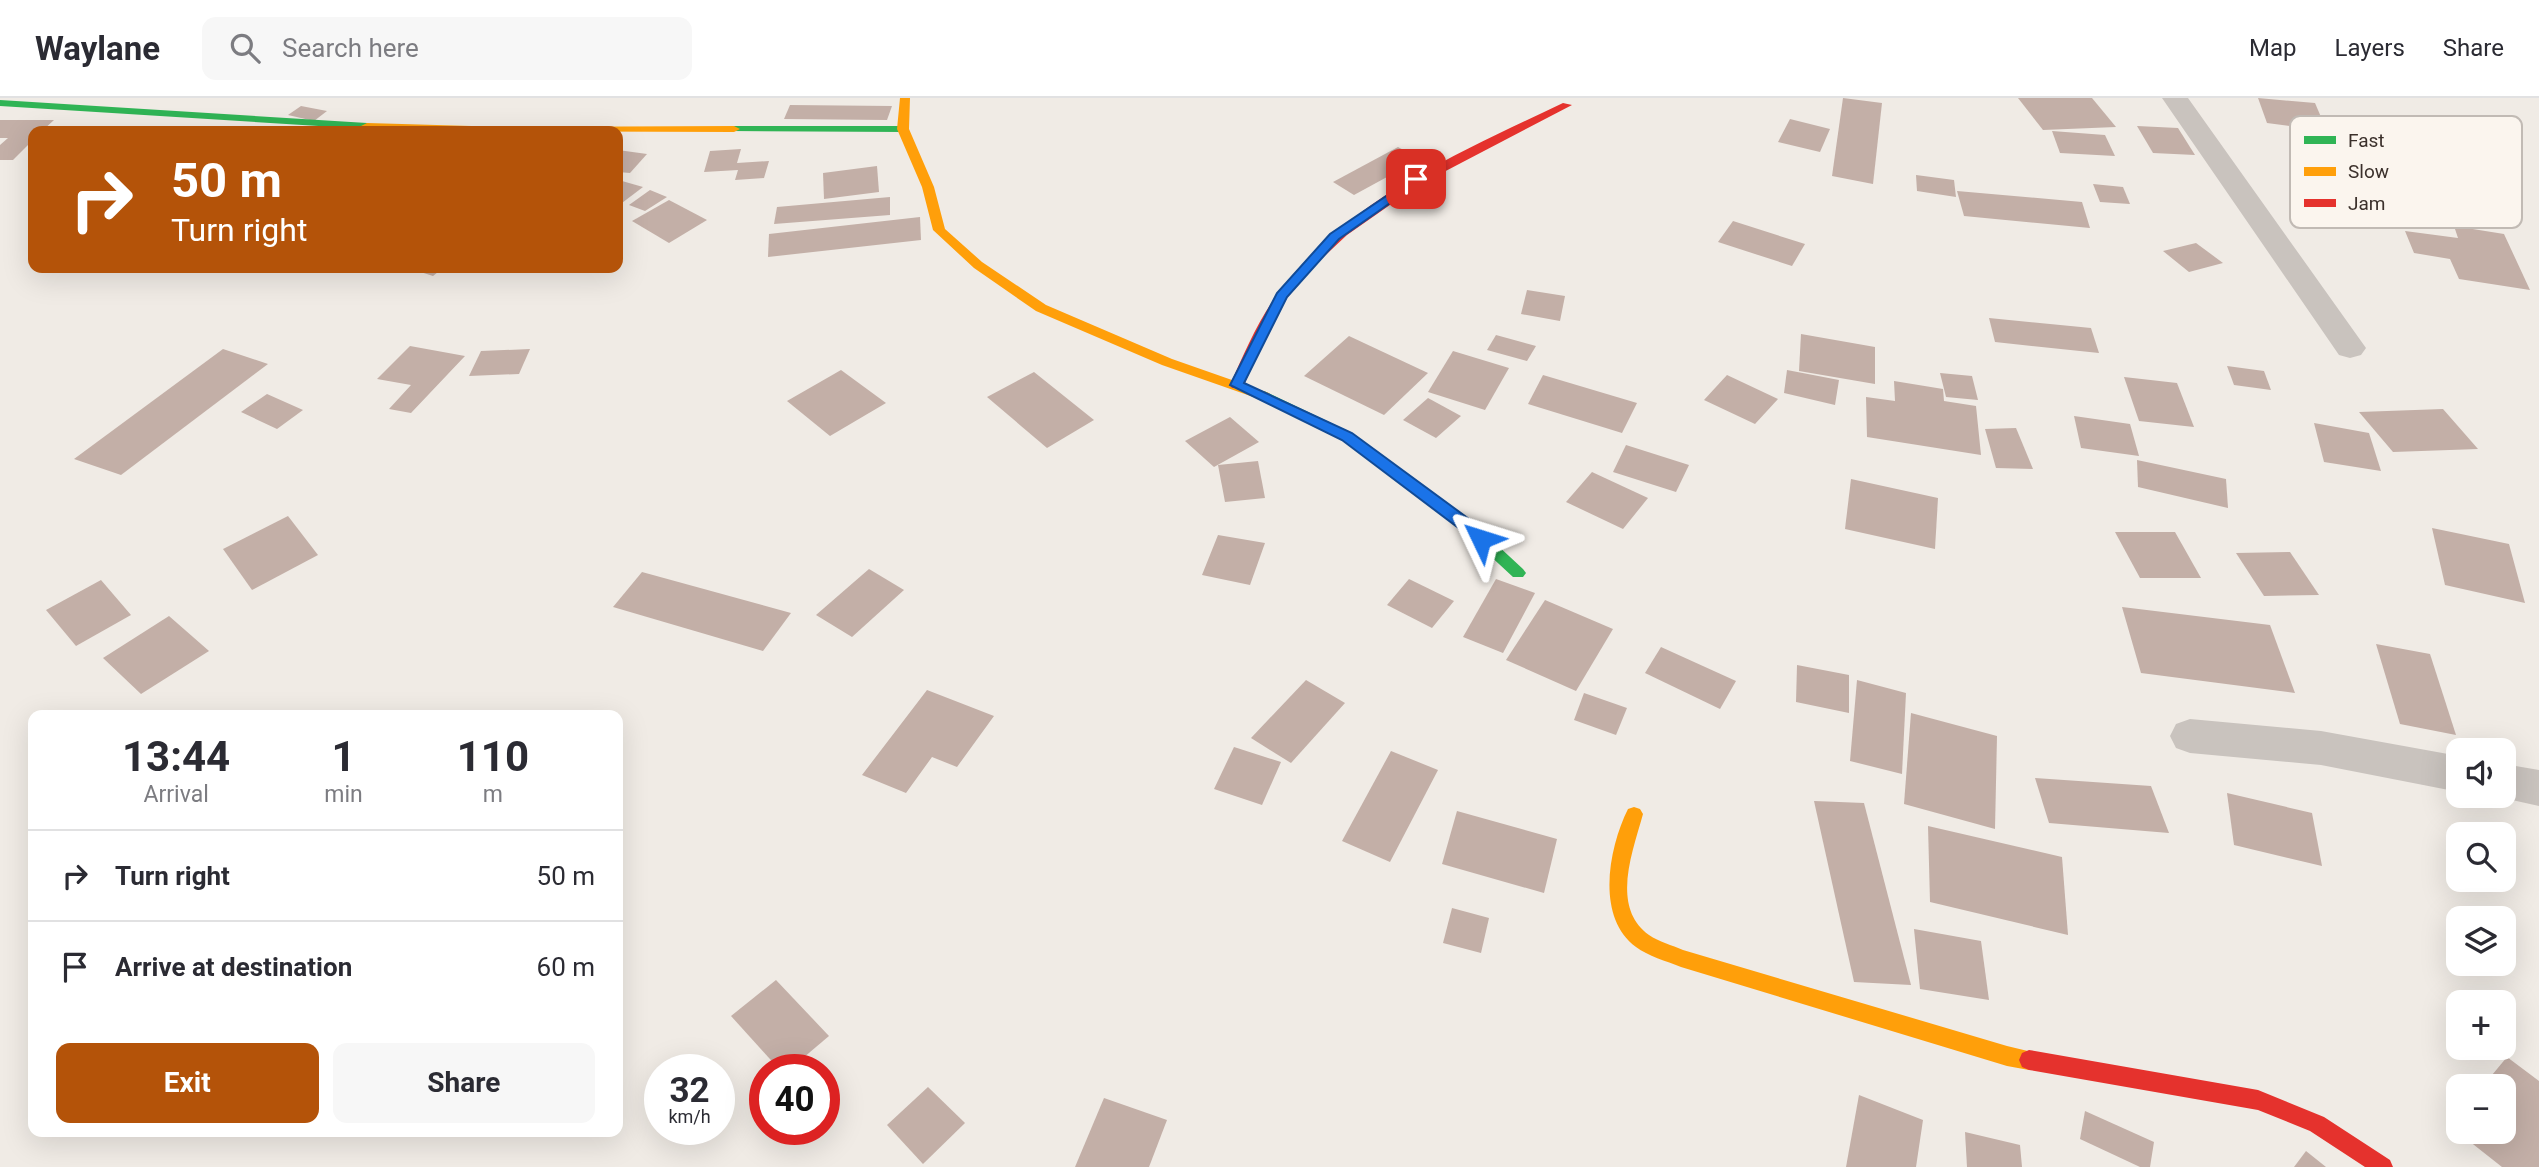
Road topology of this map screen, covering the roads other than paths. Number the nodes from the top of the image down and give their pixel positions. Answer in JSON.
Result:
{"nodes":[{"id":1,"x":905,"y":98,"type":"edge"},
{"id":2,"x":2175,"y":98,"type":"edge"},
{"id":3,"x":0,"y":103,"type":"edge"},
{"id":4,"x":1567,"y":104,"type":"dead end"},
{"id":5,"x":378,"y":126,"type":"edge"},
{"id":6,"x":903,"y":129,"type":"junction"},
{"id":7,"x":623,"y":130,"type":"edge"},
{"id":8,"x":2350,"y":348,"type":"dead end"},
{"id":9,"x":1237,"y":385,"type":"junction"},
{"id":10,"x":1518,"y":573,"type":"dead end"},
{"id":11,"x":2190,"y":736,"type":"dead end"},
{"id":12,"x":2446,"y":772,"type":"edge"},
{"id":13,"x":2516,"y":784,"type":"edge"},
{"id":14,"x":2539,"y":789,"type":"edge"},
{"id":15,"x":1634,"y":814,"type":"dead end"},
{"id":16,"x":2383,"y":1167,"type":"edge"}],
"edges":[{"from":1,"to":6,"type":"street"},
{"from":2,"to":8,"type":"street"},
{"from":3,"to":5,"type":"street"},
{"from":4,"to":9,"type":"street"},
{"from":6,"to":7,"type":"street"},
{"from":6,"to":9,"type":"street"},
{"from":9,"to":10,"type":"street"},
{"from":11,"to":12,"type":"street"},
{"from":13,"to":14,"type":"street"},
{"from":15,"to":16,"type":"street"}]}
